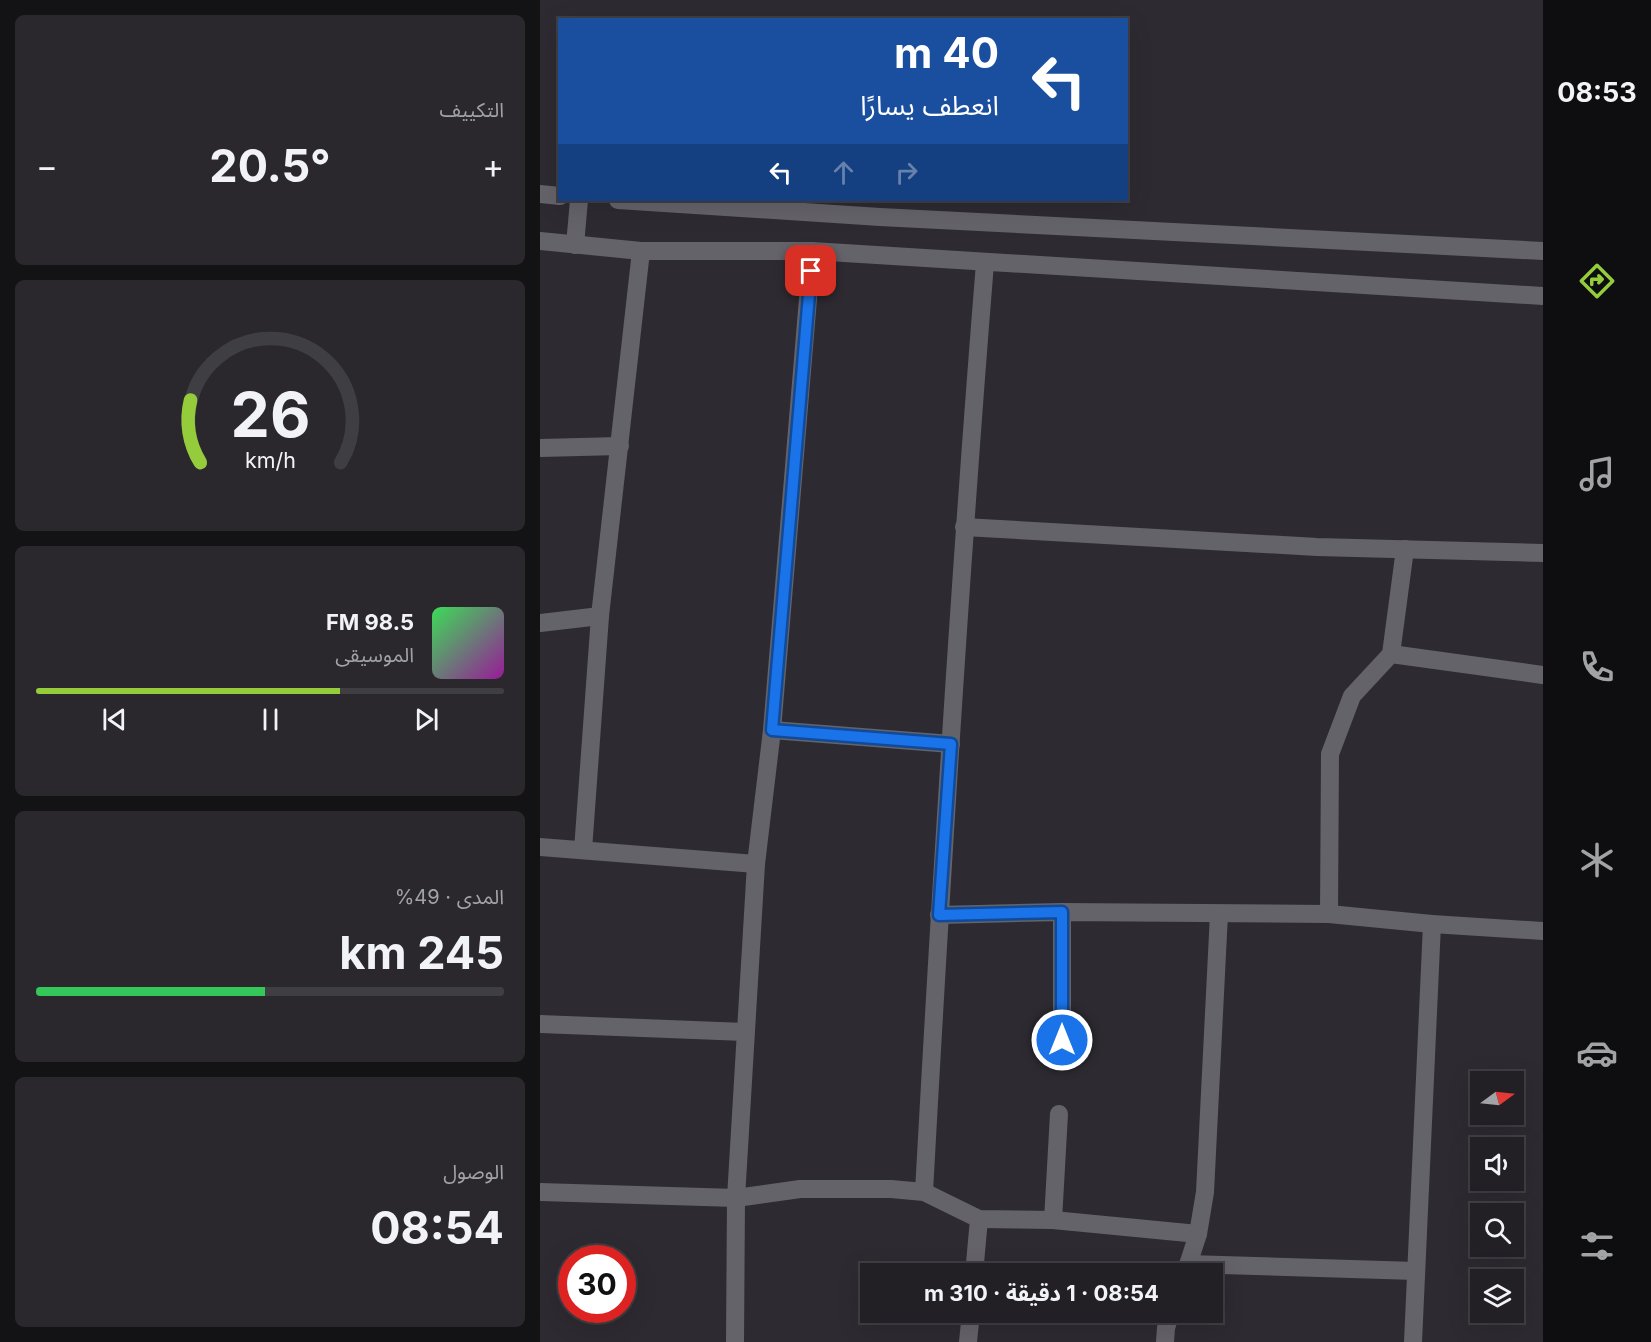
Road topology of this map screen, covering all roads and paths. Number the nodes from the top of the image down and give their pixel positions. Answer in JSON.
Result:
{"nodes":[{"id":1,"x":540,"y":194,"type":"edge"},
{"id":2,"x":558,"y":196,"type":"edge"},
{"id":3,"x":579,"y":201,"type":"edge"},
{"id":4,"x":634,"y":201,"type":"edge"},
{"id":5,"x":540,"y":241,"type":"edge"},
{"id":6,"x":575,"y":245,"type":"junction"},
{"id":7,"x":641,"y":251,"type":"junction"},
{"id":8,"x":812,"y":251,"type":"junction"},
{"id":9,"x":1543,"y":251,"type":"edge"},
{"id":10,"x":985,"y":263,"type":"junction"},
{"id":11,"x":1543,"y":296,"type":"edge"},
{"id":12,"x":620,"y":446,"type":"junction"},
{"id":13,"x":540,"y":448,"type":"edge"},
{"id":14,"x":964,"y":527,"type":"junction"},
{"id":15,"x":1405,"y":549,"type":"junction"},
{"id":16,"x":1543,"y":553,"type":"edge"},
{"id":17,"x":600,"y":616,"type":"junction"},
{"id":18,"x":540,"y":623,"type":"edge"},
{"id":19,"x":1392,"y":654,"type":"junction"},
{"id":20,"x":1543,"y":675,"type":"edge"},
{"id":21,"x":772,"y":730,"type":"junction"},
{"id":22,"x":951,"y":744,"type":"junction"},
{"id":23,"x":540,"y":847,"type":"edge"},
{"id":24,"x":583,"y":850,"type":"junction"},
{"id":25,"x":756,"y":864,"type":"junction"},
{"id":26,"x":1062,"y":912,"type":"junction"},
{"id":27,"x":1219,"y":914,"type":"junction"},
{"id":28,"x":1329,"y":914,"type":"junction"},
{"id":29,"x":939,"y":915,"type":"junction"},
{"id":30,"x":1432,"y":924,"type":"junction"},
{"id":31,"x":1543,"y":931,"type":"edge"},
{"id":32,"x":540,"y":1024,"type":"edge"},
{"id":33,"x":745,"y":1032,"type":"junction"},
{"id":34,"x":1062,"y":1040,"type":"dead end"},
{"id":35,"x":1059,"y":1114,"type":"dead end"},
{"id":36,"x":540,"y":1191,"type":"edge"},
{"id":37,"x":924,"y":1192,"type":"junction"},
{"id":38,"x":736,"y":1198,"type":"junction"},
{"id":39,"x":979,"y":1219,"type":"junction"},
{"id":40,"x":1053,"y":1220,"type":"junction"},
{"id":41,"x":1198,"y":1234,"type":"junction"},
{"id":42,"x":975,"y":1263,"type":"edge"},
{"id":43,"x":1188,"y":1263,"type":"edge"},
{"id":44,"x":1223,"y":1269,"type":"edge"},
{"id":45,"x":1416,"y":1271,"type":"junction"},
{"id":46,"x":970,"y":1323,"type":"edge"},
{"id":47,"x":1168,"y":1323,"type":"edge"},
{"id":48,"x":735,"y":1342,"type":"edge"},
{"id":49,"x":968,"y":1342,"type":"edge"},
{"id":50,"x":1165,"y":1342,"type":"edge"},
{"id":51,"x":1413,"y":1342,"type":"edge"}],
"edges":[{"from":1,"to":2,"type":"street"},
{"from":3,"to":6,"type":"street"},
{"from":4,"to":9,"type":"street"},
{"from":5,"to":6,"type":"street"},
{"from":6,"to":7,"type":"street"},
{"from":7,"to":8,"type":"street"},
{"from":7,"to":12,"type":"street"},
{"from":8,"to":10,"type":"street"},
{"from":8,"to":21,"type":"street"},
{"from":10,"to":11,"type":"street"},
{"from":10,"to":14,"type":"street"},
{"from":12,"to":13,"type":"street"},
{"from":12,"to":17,"type":"street"},
{"from":14,"to":15,"type":"street"},
{"from":14,"to":22,"type":"street"},
{"from":15,"to":16,"type":"street"},
{"from":15,"to":19,"type":"street"},
{"from":17,"to":18,"type":"street"},
{"from":17,"to":24,"type":"street"},
{"from":19,"to":20,"type":"street"},
{"from":19,"to":28,"type":"street"},
{"from":21,"to":22,"type":"street"},
{"from":21,"to":25,"type":"street"},
{"from":22,"to":29,"type":"street"},
{"from":23,"to":24,"type":"street"},
{"from":24,"to":25,"type":"street"},
{"from":25,"to":33,"type":"street"},
{"from":26,"to":27,"type":"street"},
{"from":26,"to":29,"type":"street"},
{"from":26,"to":34,"type":"street"},
{"from":27,"to":28,"type":"street"},
{"from":27,"to":41,"type":"street"},
{"from":28,"to":30,"type":"street"},
{"from":29,"to":37,"type":"street"},
{"from":30,"to":31,"type":"street"},
{"from":30,"to":45,"type":"street"},
{"from":32,"to":33,"type":"street"},
{"from":33,"to":38,"type":"street"},
{"from":35,"to":40,"type":"street"},
{"from":36,"to":38,"type":"street"},
{"from":37,"to":38,"type":"street"},
{"from":37,"to":39,"type":"street"},
{"from":38,"to":48,"type":"street"},
{"from":39,"to":40,"type":"street"},
{"from":39,"to":42,"type":"street"},
{"from":40,"to":41,"type":"street"},
{"from":41,"to":43,"type":"street"},
{"from":44,"to":45,"type":"street"},
{"from":45,"to":51,"type":"street"},
{"from":46,"to":49,"type":"street"},
{"from":47,"to":50,"type":"street"}]}
